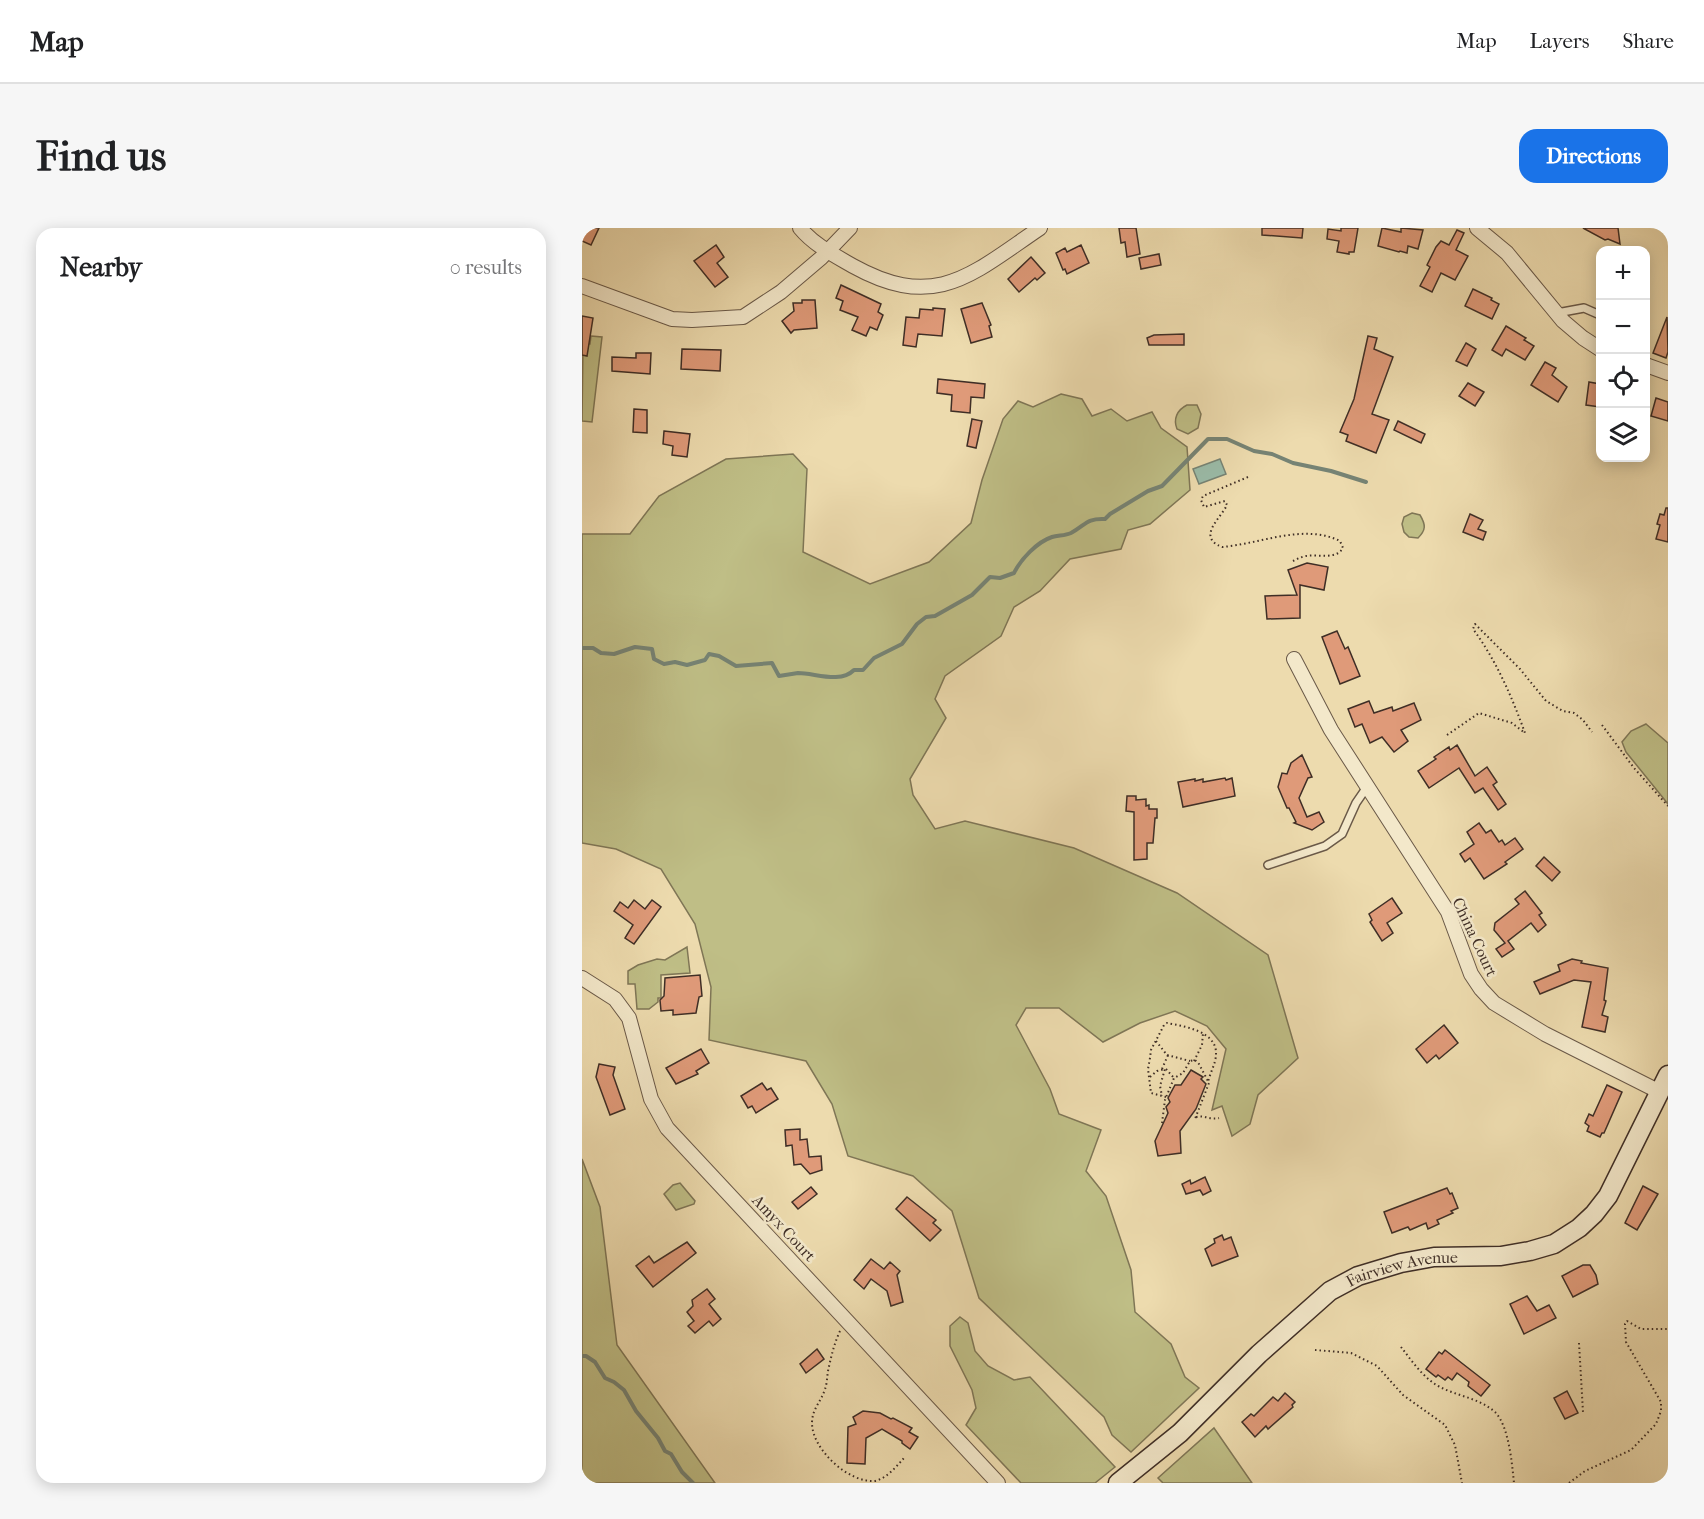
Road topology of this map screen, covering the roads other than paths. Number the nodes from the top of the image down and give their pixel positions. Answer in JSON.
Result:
{"nodes":[{"id":1,"x":800,"y":228,"type":"edge"},
{"id":2,"x":850,"y":228,"type":"edge"},
{"id":3,"x":1040,"y":228,"type":"edge"},
{"id":4,"x":1477,"y":228,"type":"edge"},
{"id":5,"x":827,"y":252,"type":"junction"},
{"id":6,"x":582,"y":286,"type":"edge"},
{"id":7,"x":1557,"y":313,"type":"junction"},
{"id":8,"x":1596,"y":313,"type":"edge"},
{"id":9,"x":1596,"y":346,"type":"edge"},
{"id":10,"x":1650,"y":366,"type":"edge"},
{"id":11,"x":1668,"y":372,"type":"edge"},
{"id":12,"x":1294,"y":659,"type":"dead end"},
{"id":13,"x":1367,"y":787,"type":"junction"},
{"id":14,"x":1268,"y":865,"type":"dead end"},
{"id":15,"x":582,"y":978,"type":"edge"},
{"id":16,"x":1664,"y":1084,"type":"edge"},
{"id":17,"x":998,"y":1483,"type":"edge"},
{"id":18,"x":1118,"y":1483,"type":"edge"}],
"edges":[{"from":1,"to":5,"type":"street"},
{"from":2,"to":5,"type":"street"},
{"from":3,"to":5,"type":"street"},
{"from":4,"to":7,"type":"street"},
{"from":5,"to":6,"type":"street"},
{"from":7,"to":8,"type":"lane"},
{"from":7,"to":9,"type":"street"},
{"from":10,"to":11,"type":"street"},
{"from":12,"to":13,"type":"street","name":"China Court"},
{"from":13,"to":14,"type":"lane"},
{"from":13,"to":16,"type":"street","name":"China Court"},
{"from":15,"to":17,"type":"street","name":"Amyx Court"},
{"from":16,"to":18,"type":"main road","name":"Fairview Avenue"}]}
